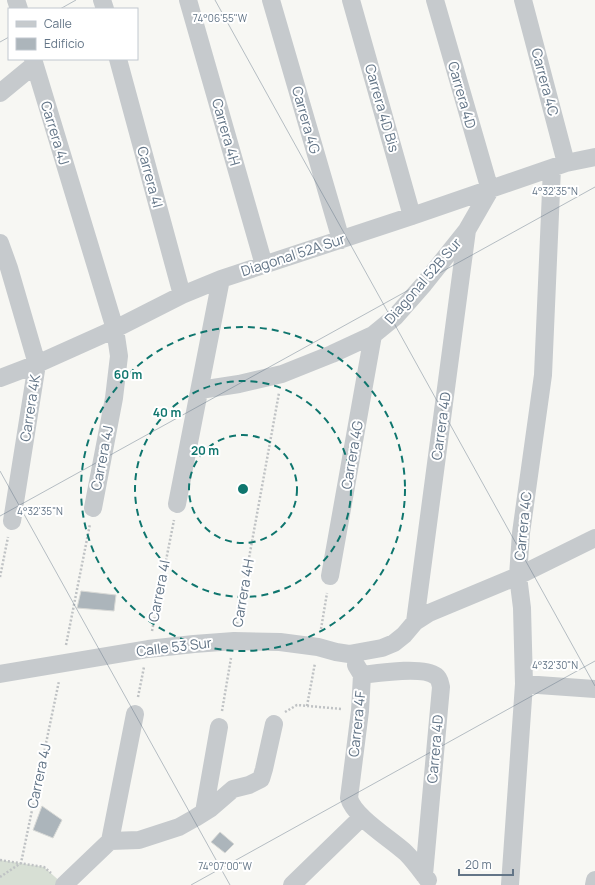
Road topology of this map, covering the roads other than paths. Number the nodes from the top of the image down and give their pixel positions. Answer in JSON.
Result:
{"nodes":[{"id":1,"x":188,"y":0,"type":"edge"},
{"id":2,"x":271,"y":0,"type":"edge"},
{"id":3,"x":351,"y":0,"type":"edge"},
{"id":4,"x":435,"y":0,"type":"edge"},
{"id":5,"x":523,"y":0,"type":"edge"},
{"id":6,"x":118,"y":60,"type":"edge"},
{"id":7,"x":33,"y":62,"type":"edge"},
{"id":8,"x":0,"y":93,"type":"edge"},
{"id":9,"x":595,"y":157,"type":"edge"},
{"id":10,"x":559,"y":166,"type":"junction"},
{"id":11,"x":490,"y":190,"type":"junction"},
{"id":12,"x":412,"y":216,"type":"junction"},
{"id":13,"x":467,"y":230,"type":"junction"},
{"id":14,"x":341,"y":240,"type":"junction"},
{"id":15,"x":0,"y":243,"type":"edge"},
{"id":16,"x":264,"y":265,"type":"junction"},
{"id":17,"x":222,"y":278,"type":"junction"},
{"id":18,"x":182,"y":295,"type":"junction"},
{"id":19,"x":115,"y":330,"type":"junction"},
{"id":20,"x":374,"y":335,"type":"junction"},
{"id":21,"x":38,"y":364,"type":"junction"},
{"id":22,"x":0,"y":378,"type":"edge"},
{"id":23,"x":200,"y":390,"type":"junction"},
{"id":24,"x":177,"y":504,"type":"road end"},
{"id":25,"x":93,"y":508,"type":"road end"},
{"id":26,"x":12,"y":521,"type":"road end"},
{"id":27,"x":595,"y":538,"type":"edge"},
{"id":28,"x":330,"y":576,"type":"dead end"},
{"id":29,"x":518,"y":576,"type":"junction"},
{"id":30,"x":415,"y":622,"type":"junction"},
{"id":31,"x":349,"y":654,"type":"junction"},
{"id":32,"x":0,"y":674,"type":"edge"},
{"id":33,"x":362,"y":675,"type":"junction"},
{"id":34,"x":524,"y":684,"type":"junction"},
{"id":35,"x":595,"y":689,"type":"edge"},
{"id":36,"x":135,"y":714,"type":"road end"},
{"id":37,"x":274,"y":724,"type":"road end"},
{"id":38,"x":219,"y":727,"type":"road end"},
{"id":39,"x":204,"y":812,"type":"junction"},
{"id":40,"x":362,"y":817,"type":"junction"},
{"id":41,"x":110,"y":840,"type":"junction"},
{"id":42,"x":427,"y":880,"type":"edge"},
{"id":43,"x":595,"y":880,"type":"edge"},
{"id":44,"x":300,"y":882,"type":"edge"},
{"id":45,"x":64,"y":885,"type":"edge"},
{"id":46,"x":510,"y":885,"type":"edge"},
{"id":47,"x":594,"y":885,"type":"edge"}],
"edges":[{"from":1,"to":16,"type":"street","name":"Carrera 4H"},
{"from":2,"to":14,"type":"street","name":"Carrera 4G"},
{"from":3,"to":12,"type":"street","name":"Carrera 4D Bis"},
{"from":4,"to":11,"type":"street","name":"Carrera 4D"},
{"from":5,"to":10,"type":"street","name":"Carrera 4C"},
{"from":6,"to":18,"type":"street","name":"Carrera 4I"},
{"from":7,"to":8,"type":"street"},
{"from":7,"to":19,"type":"street","name":"Carrera 4J"},
{"from":9,"to":10,"type":"street","name":"Diagonal 52A Sur"},
{"from":10,"to":11,"type":"street","name":"Diagonal 52A Sur"},
{"from":10,"to":29,"type":"street","name":"Carrera 4C"},
{"from":11,"to":12,"type":"street","name":"Diagonal 52A Sur"},
{"from":11,"to":13,"type":"street","name":"Diagonal 52B Sur"},
{"from":12,"to":14,"type":"street","name":"Diagonal 52A Sur"},
{"from":13,"to":20,"type":"street","name":"Diagonal 52B Sur"},
{"from":13,"to":30,"type":"street","name":"Carrera 4D"},
{"from":14,"to":16,"type":"street","name":"Diagonal 52A Sur"},
{"from":15,"to":21,"type":"street","name":"Carrera 4K"},
{"from":16,"to":17,"type":"street","name":"Diagonal 52A Sur"},
{"from":17,"to":18,"type":"street","name":"Diagonal 52A Sur"},
{"from":17,"to":23,"type":"street"},
{"from":18,"to":19,"type":"street","name":"Diagonal 52A Sur"},
{"from":19,"to":21,"type":"street","name":"Diagonal 52A Sur"},
{"from":19,"to":25,"type":"street","name":"Carrera 4J"},
{"from":20,"to":23,"type":"street","name":"Diagonal 52B Sur"},
{"from":20,"to":28,"type":"street","name":"Carrera 4G"},
{"from":21,"to":22,"type":"street","name":"Diagonal 52A Sur"},
{"from":21,"to":26,"type":"street","name":"Carrera 4K"},
{"from":23,"to":24,"type":"street"},
{"from":27,"to":29,"type":"street"},
{"from":29,"to":30,"type":"street"},
{"from":29,"to":34,"type":"street","name":"Carrera 4C"},
{"from":30,"to":31,"type":"street"},
{"from":31,"to":32,"type":"street","name":"Calle 53 Sur"},
{"from":31,"to":33,"type":"street","name":"Carrera 4F"},
{"from":33,"to":40,"type":"street","name":"Carrera 4F"},
{"from":33,"to":42,"type":"street","name":"Carrera 4D"},
{"from":34,"to":35,"type":"street"},
{"from":34,"to":46,"type":"street","name":"Carrera 4C"},
{"from":36,"to":41,"type":"street"},
{"from":37,"to":39,"type":"street"},
{"from":38,"to":39,"type":"street"},
{"from":39,"to":41,"type":"street"},
{"from":40,"to":42,"type":"street"},
{"from":40,"to":44,"type":"street"},
{"from":41,"to":45,"type":"street"},
{"from":43,"to":47,"type":"street"}]}
